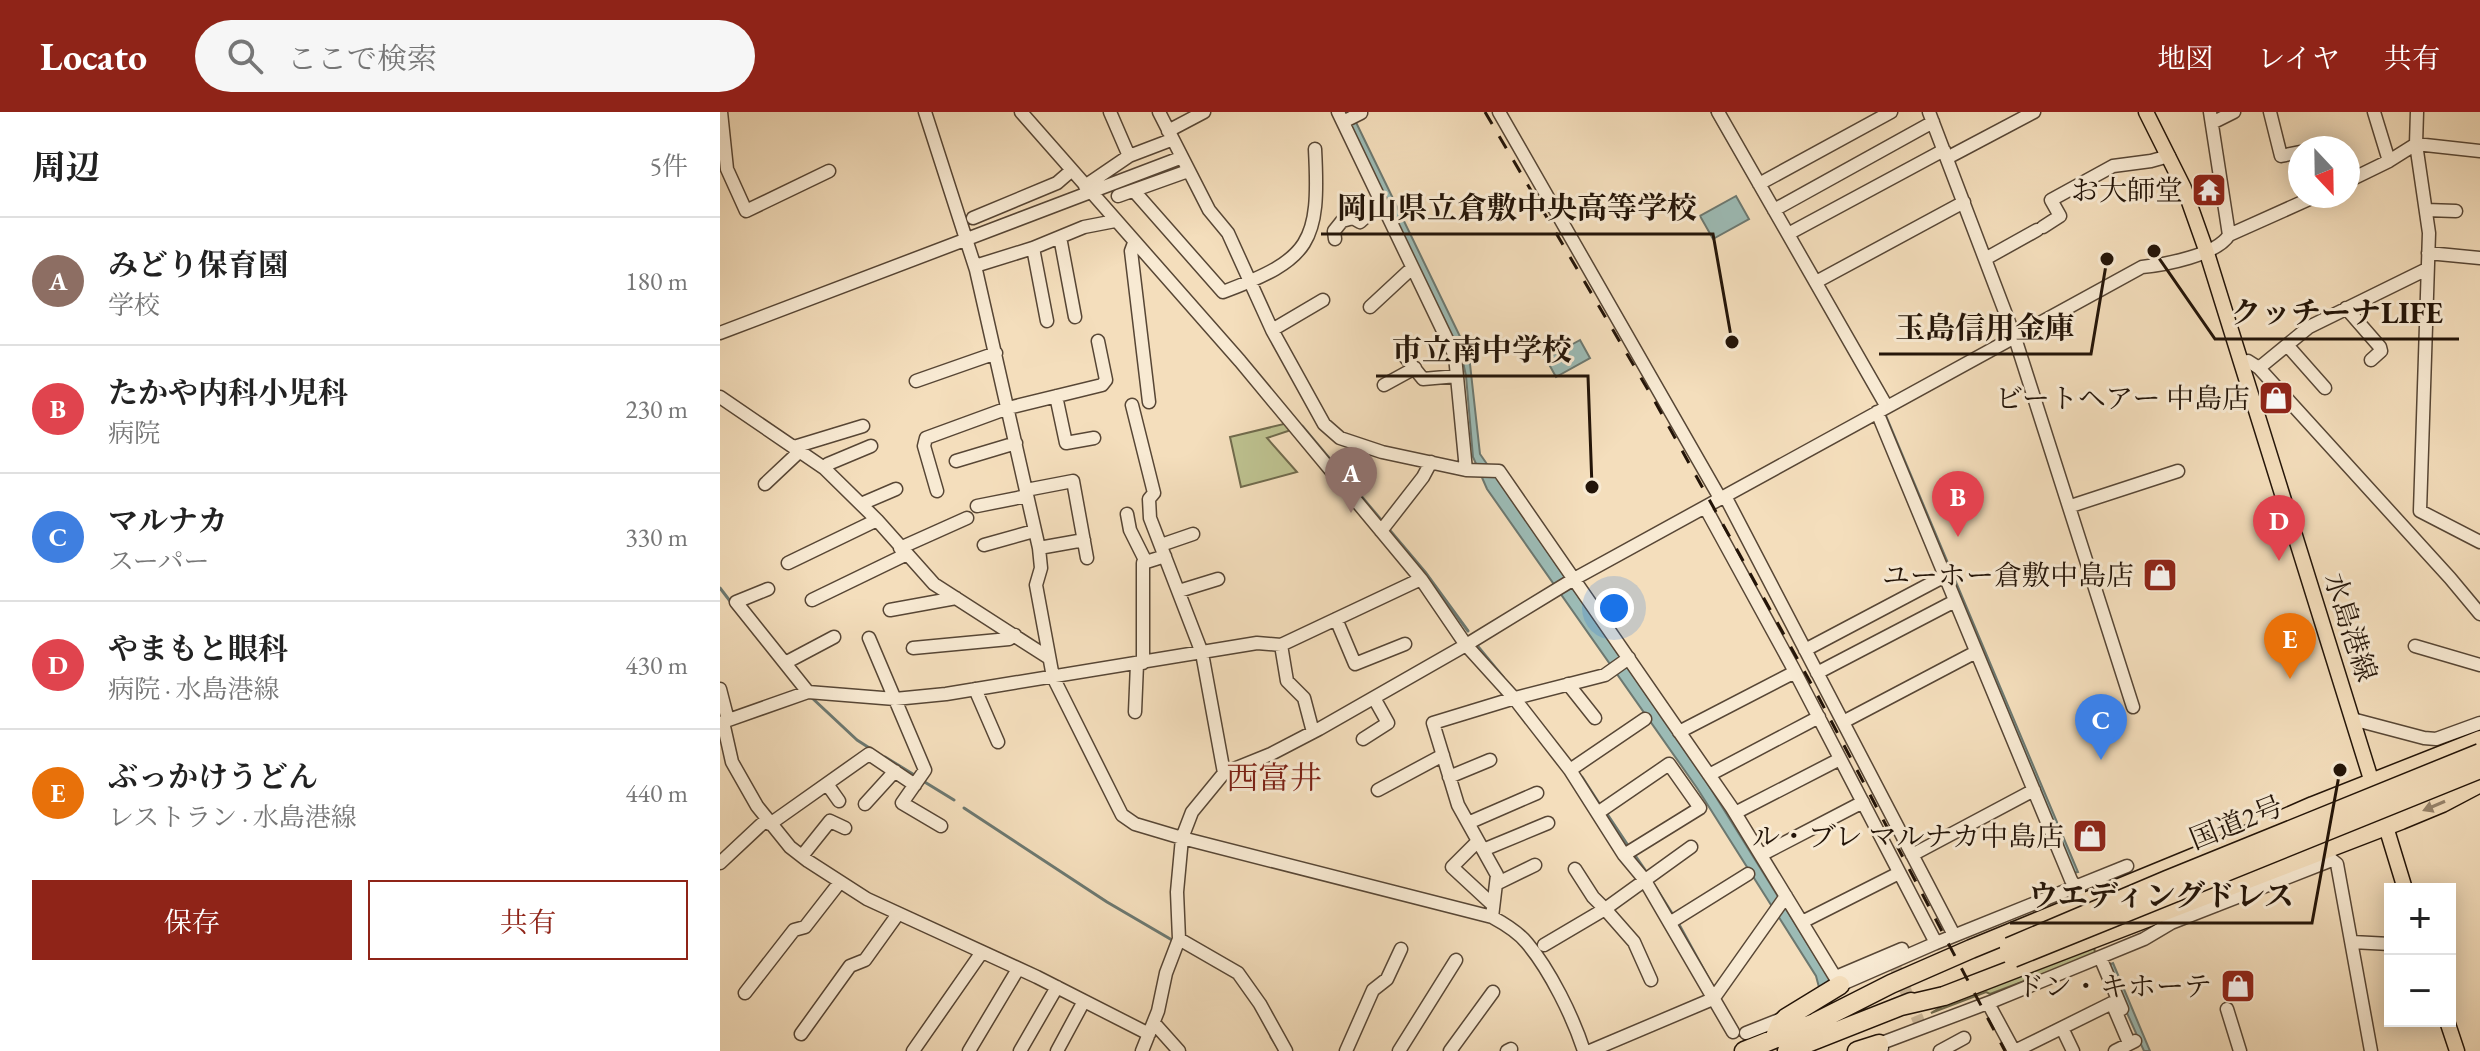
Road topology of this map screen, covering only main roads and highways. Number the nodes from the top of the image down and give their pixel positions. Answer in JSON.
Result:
{"nodes":[{"id":1,"x":2146,"y":112,"type":"edge"},
{"id":2,"x":2480,"y":740,"type":"edge"},
{"id":3,"x":2480,"y":753,"type":"edge"},
{"id":4,"x":2480,"y":769,"type":"edge"},
{"id":5,"x":2372,"y":782,"type":"junction"},
{"id":6,"x":2480,"y":783,"type":"edge"},
{"id":7,"x":2385,"y":826,"type":"junction"},
{"id":8,"x":2403,"y":883,"type":"edge"},
{"id":9,"x":2011,"y":952,"type":"junction"},
{"id":10,"x":1838,"y":981,"type":"road end"},
{"id":11,"x":1901,"y":1006,"type":"junction"},
{"id":12,"x":1816,"y":1022,"type":"junction"},
{"id":13,"x":2449,"y":1027,"type":"edge"},
{"id":14,"x":1741,"y":1038,"type":"edge"},
{"id":15,"x":1781,"y":1045,"type":"edge"},
{"id":16,"x":1881,"y":1047,"type":"edge"},
{"id":17,"x":1857,"y":1051,"type":"edge"},
{"id":18,"x":2457,"y":1051,"type":"edge"}],
"edges":[{"from":1,"to":5,"type":"main road","name":"水島港線"},
{"from":2,"to":5,"type":"highway"},
{"from":3,"to":9,"type":"highway","name":"国道2号","bridge":true},
{"from":4,"to":9,"type":"highway","name":"国道2号","bridge":true},
{"from":5,"to":7,"type":"main road","name":"水島港線"},
{"from":5,"to":12,"type":"highway"},
{"from":6,"to":7,"type":"highway","one_way":true},
{"from":7,"to":8,"type":"main road","name":"水島港線"},
{"from":7,"to":11,"type":"highway"},
{"from":9,"to":11,"type":"highway","name":"国道2号"},
{"from":9,"to":12,"type":"highway","name":"国道2号"},
{"from":10,"to":15,"type":"highway"},
{"from":11,"to":15,"type":"highway","name":"国道2号"},
{"from":12,"to":15,"type":"highway","name":"国道2号"},
{"from":13,"to":18,"type":"main road"},
{"from":14,"to":15,"type":"highway","name":"国道2号"},
{"from":16,"to":17,"type":"highway"}]}
